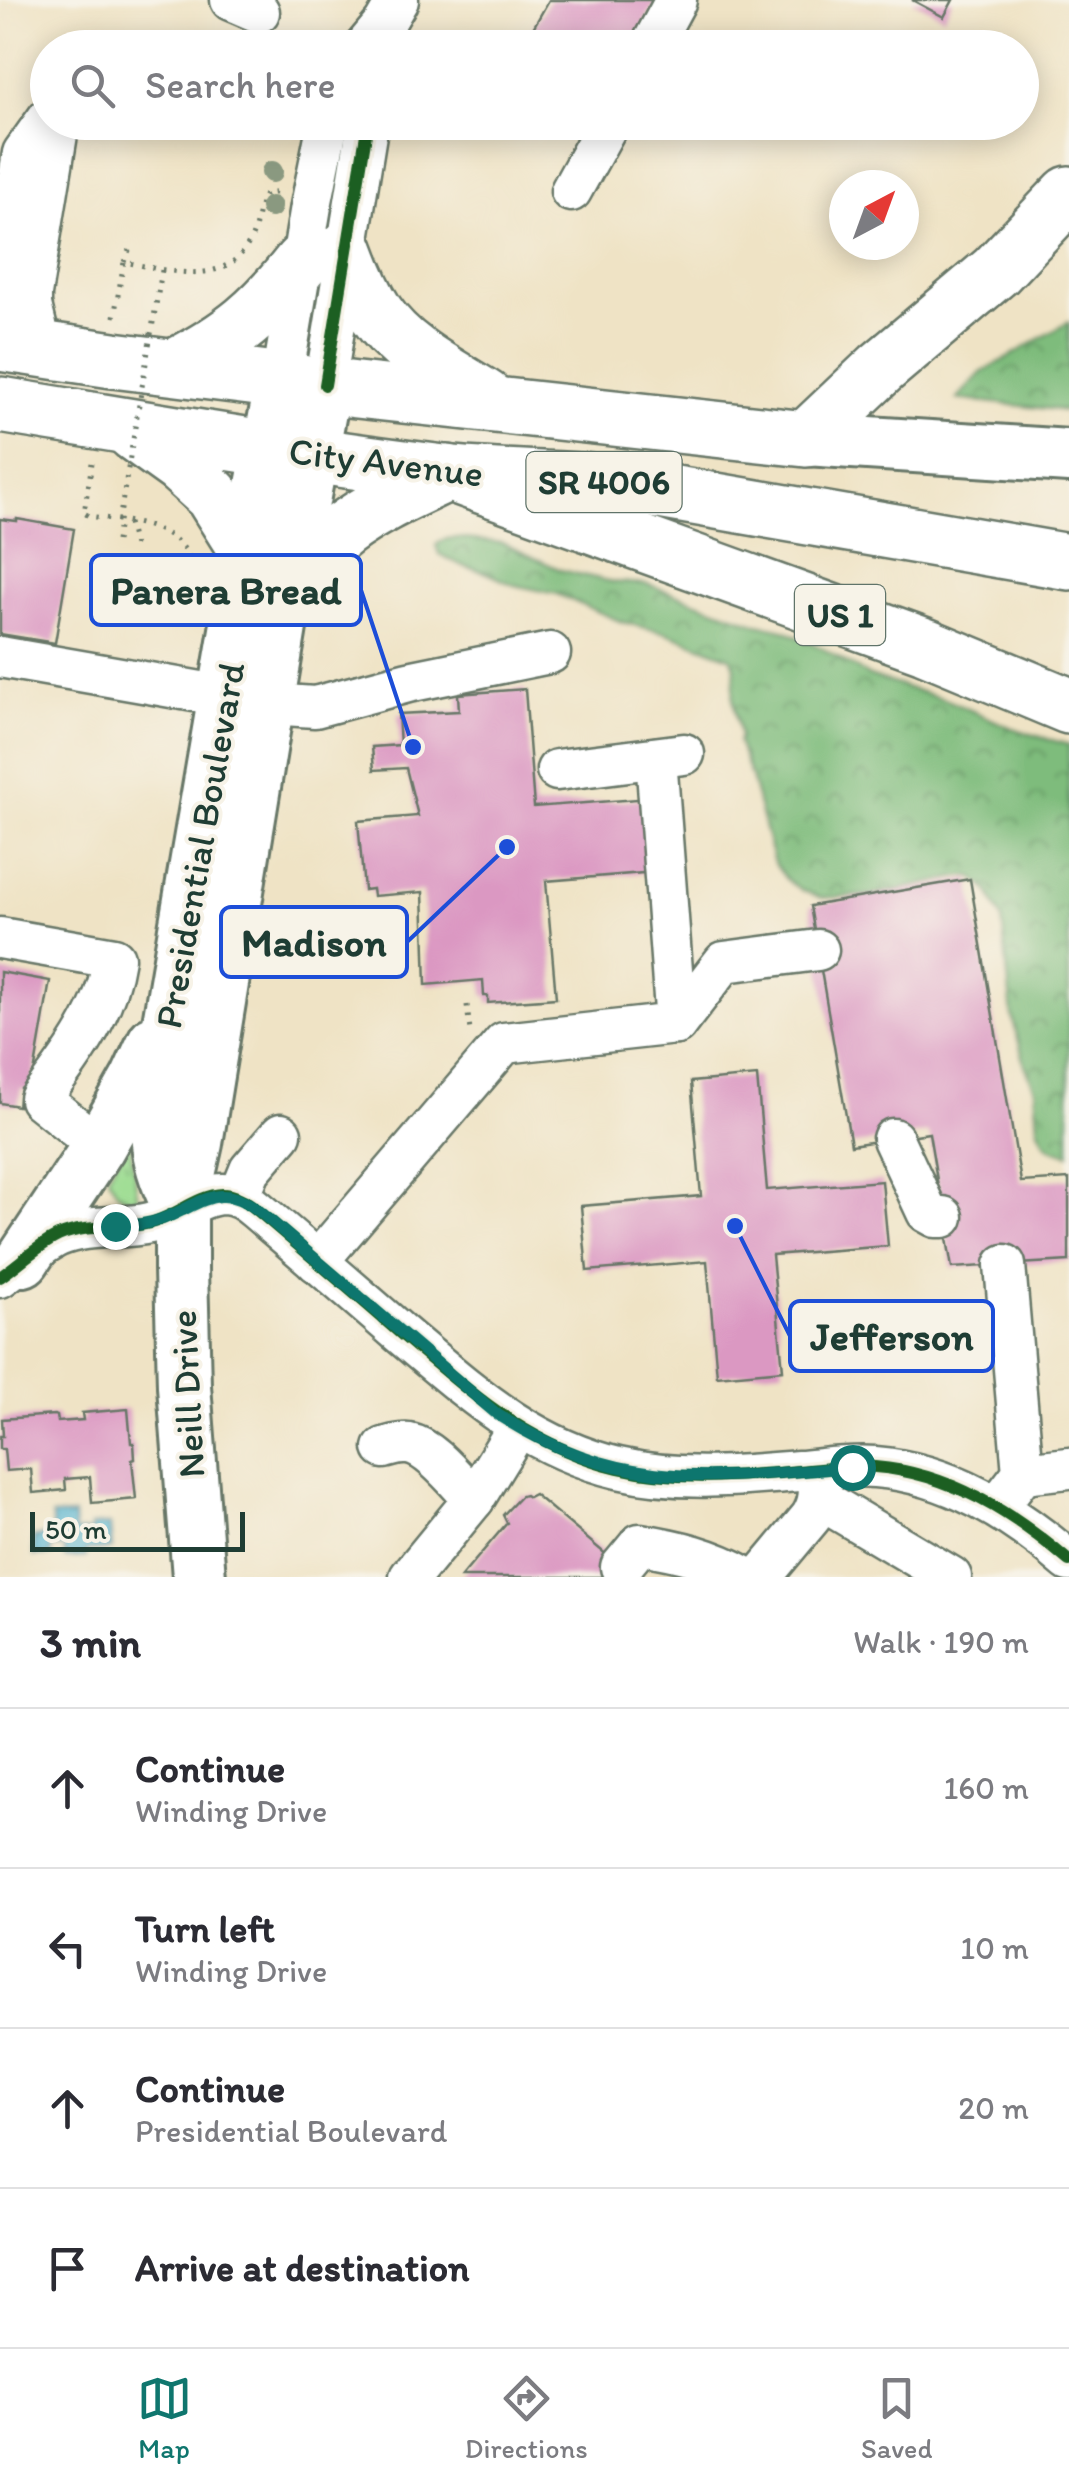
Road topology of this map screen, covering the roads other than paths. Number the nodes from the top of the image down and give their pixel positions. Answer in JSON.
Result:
{"nodes":[{"id":1,"x":676,"y":0,"type":"edge"},
{"id":2,"x":660,"y":30,"type":"edge"},
{"id":3,"x":32,"y":140,"type":"edge"},
{"id":4,"x":56,"y":140,"type":"edge"},
{"id":5,"x":324,"y":140,"type":"edge"},
{"id":6,"x":362,"y":140,"type":"edge"},
{"id":7,"x":599,"y":140,"type":"edge"},
{"id":8,"x":571,"y":191,"type":"dead end"},
{"id":9,"x":1069,"y":194,"type":"edge"},
{"id":10,"x":1069,"y":243,"type":"edge"},
{"id":11,"x":324,"y":256,"type":"junction"},
{"id":12,"x":996,"y":271,"type":"junction"},
{"id":13,"x":0,"y":305,"type":"edge"},
{"id":14,"x":21,"y":347,"type":"edge"},
{"id":15,"x":174,"y":367,"type":"junction"},
{"id":16,"x":303,"y":382,"type":"junction"},
{"id":17,"x":0,"y":405,"type":"edge"},
{"id":18,"x":497,"y":405,"type":"junction"},
{"id":19,"x":806,"y":439,"type":"junction"},
{"id":20,"x":108,"y":442,"type":"junction"},
{"id":21,"x":290,"y":451,"type":"junction"},
{"id":22,"x":1069,"y":456,"type":"edge"},
{"id":23,"x":448,"y":473,"type":"junction"},
{"id":24,"x":249,"y":554,"type":"junction"},
{"id":25,"x":1069,"y":562,"type":"edge"},
{"id":26,"x":286,"y":596,"type":"junction"},
{"id":27,"x":550,"y":653,"type":"dead end"},
{"id":28,"x":0,"y":657,"type":"edge"},
{"id":29,"x":247,"y":700,"type":"junction"},
{"id":30,"x":1069,"y":706,"type":"edge"},
{"id":31,"x":557,"y":770,"type":"dead end"},
{"id":32,"x":0,"y":938,"type":"edge"},
{"id":33,"x":818,"y":950,"type":"dead end"},
{"id":34,"x":176,"y":984,"type":"junction"},
{"id":35,"x":676,"y":1024,"type":"junction"},
{"id":36,"x":281,"y":1134,"type":"dead end"},
{"id":37,"x":893,"y":1138,"type":"dead end"},
{"id":38,"x":98,"y":1146,"type":"junction"},
{"id":39,"x":238,"y":1198,"type":"junction"},
{"id":40,"x":181,"y":1210,"type":"junction"},
{"id":41,"x":943,"y":1217,"type":"dead end"},
{"id":42,"x":318,"y":1262,"type":"junction"},
{"id":43,"x":1005,"y":1265,"type":"dead end"},
{"id":44,"x":12,"y":1268,"type":"edge"},
{"id":45,"x":518,"y":1427,"type":"junction"},
{"id":46,"x":384,"y":1448,"type":"dead end"},
{"id":47,"x":1069,"y":1468,"type":"edge"},
{"id":48,"x":1023,"y":1473,"type":"junction"},
{"id":49,"x":818,"y":1484,"type":"junction"},
{"id":50,"x":474,"y":1499,"type":"junction"},
{"id":51,"x":997,"y":1507,"type":"junction"},
{"id":52,"x":1054,"y":1563,"type":"edge"},
{"id":53,"x":621,"y":1567,"type":"dead end"},
{"id":54,"x":199,"y":1577,"type":"edge"},
{"id":55,"x":410,"y":1577,"type":"edge"},
{"id":56,"x":745,"y":1577,"type":"edge"},
{"id":57,"x":761,"y":1577,"type":"edge"},
{"id":58,"x":951,"y":1577,"type":"edge"}],
"edges":[{"from":1,"to":2,"type":"street"},
{"from":3,"to":13,"type":"street"},
{"from":4,"to":14,"type":"street"},
{"from":5,"to":11,"type":"street","name":"Presidential Boulevard"},
{"from":6,"to":11,"type":"street","name":"Presidential Boulevard"},
{"from":7,"to":8,"type":"street"},
{"from":9,"to":12,"type":"highway"},
{"from":10,"to":12,"type":"highway"},
{"from":11,"to":15,"type":"highway"},
{"from":11,"to":16,"type":"street","name":"Presidential Boulevard"},
{"from":11,"to":18,"type":"highway"},
{"from":12,"to":19,"type":"highway"},
{"from":14,"to":15,"type":"highway","name":"City Avenue"},
{"from":15,"to":16,"type":"highway","name":"City Avenue"},
{"from":16,"to":18,"type":"highway","name":"City Avenue"},
{"from":16,"to":21,"type":"main road","name":"Presidential Boulevard"},
{"from":17,"to":20,"type":"highway","name":"City Avenue","number":"US 1"},
{"from":18,"to":19,"type":"highway","name":"City Avenue"},
{"from":19,"to":22,"type":"main road","name":"City Avenue"},
{"from":20,"to":21,"type":"highway","name":"City Avenue","number":"US 1"},
{"from":20,"to":24,"type":"highway"},
{"from":21,"to":23,"type":"highway","name":"City Avenue","number":"US 1"},
{"from":21,"to":24,"type":"main road","name":"Presidential Boulevard"},
{"from":21,"to":26,"type":"main road","name":"Presidential Boulevard"},
{"from":23,"to":25,"type":"highway","name":"City Avenue","number":"SR 4006"},
{"from":23,"to":26,"type":"highway"},
{"from":23,"to":30,"type":"highway","number":"US 1"},
{"from":24,"to":29,"type":"main road","name":"Presidential Boulevard"},
{"from":26,"to":29,"type":"main road","name":"Presidential Boulevard"},
{"from":27,"to":29,"type":"street"},
{"from":28,"to":29,"type":"street"},
{"from":29,"to":34,"type":"main road","name":"Presidential Boulevard"},
{"from":29,"to":40,"type":"main road","name":"Presidential Boulevard"},
{"from":31,"to":35,"type":"street"},
{"from":32,"to":38,"type":"street"},
{"from":33,"to":35,"type":"street"},
{"from":34,"to":38,"type":"main road"},
{"from":34,"to":40,"type":"main road","name":"Presidential Boulevard"},
{"from":35,"to":42,"type":"street"},
{"from":36,"to":39,"type":"street"},
{"from":37,"to":41,"type":"street"},
{"from":38,"to":44,"type":"main road"},
{"from":39,"to":40,"type":"street"},
{"from":39,"to":42,"type":"street"},
{"from":40,"to":44,"type":"street"},
{"from":40,"to":54,"type":"main road","name":"Neill Drive"},
{"from":42,"to":45,"type":"street"},
{"from":43,"to":48,"type":"street"},
{"from":45,"to":49,"type":"street"},
{"from":45,"to":50,"type":"street"},
{"from":46,"to":50,"type":"street"},
{"from":47,"to":48,"type":"street"},
{"from":48,"to":51,"type":"street"},
{"from":49,"to":51,"type":"street"},
{"from":49,"to":57,"type":"street"},
{"from":49,"to":58,"type":"street"},
{"from":50,"to":55,"type":"street"},
{"from":51,"to":52,"type":"street"},
{"from":53,"to":56,"type":"street"}]}
